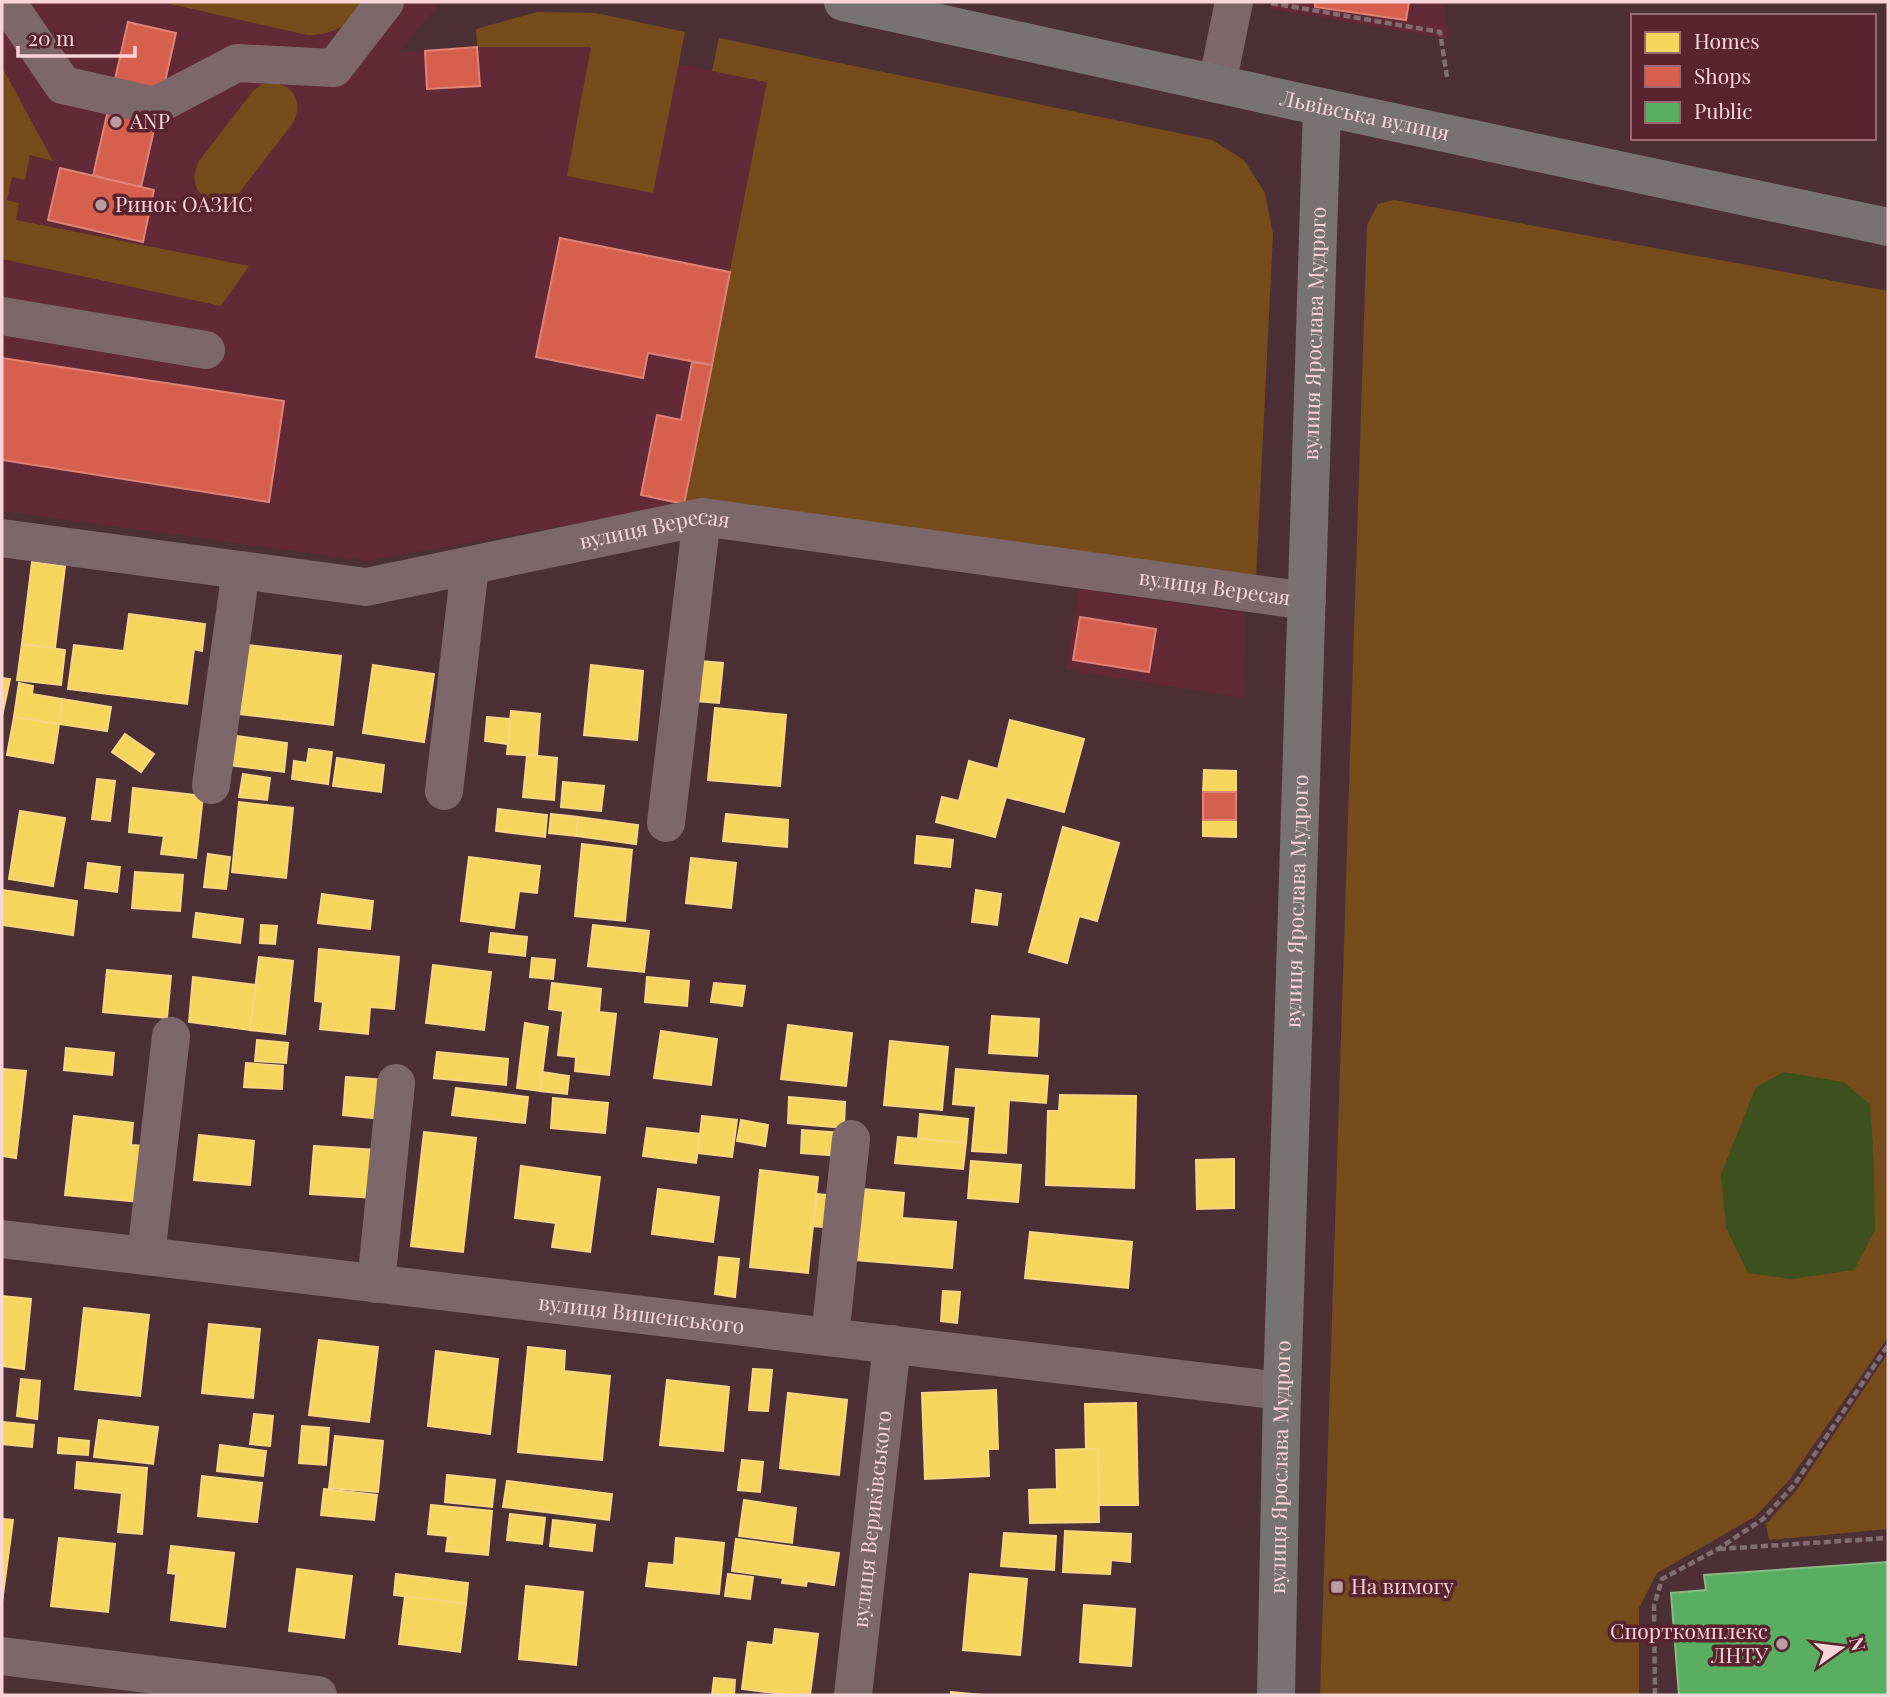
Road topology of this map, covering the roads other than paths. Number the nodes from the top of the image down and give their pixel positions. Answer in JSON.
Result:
{"nodes":[{"id":1,"x":385,"y":2,"type":"edge"},
{"id":2,"x":843,"y":2,"type":"edge"},
{"id":3,"x":1234,"y":2,"type":"edge"},
{"id":4,"x":2,"y":8,"type":"edge"},
{"id":5,"x":1217,"y":84,"type":"junction"},
{"id":6,"x":1322,"y":107,"type":"junction"},
{"id":7,"x":1888,"y":227,"type":"edge"},
{"id":8,"x":2,"y":316,"type":"edge"},
{"id":9,"x":206,"y":350,"type":"dead end"},
{"id":10,"x":702,"y":517,"type":"junction"},
{"id":11,"x":2,"y":538,"type":"edge"},
{"id":12,"x":470,"y":566,"type":"junction"},
{"id":13,"x":241,"y":570,"type":"junction"},
{"id":14,"x":1307,"y":601,"type":"junction"},
{"id":15,"x":211,"y":785,"type":"dead end"},
{"id":16,"x":444,"y":792,"type":"dead end"},
{"id":17,"x":666,"y":823,"type":"dead end"},
{"id":18,"x":170,"y":1036,"type":"dead end"},
{"id":19,"x":396,"y":1083,"type":"dead end"},
{"id":20,"x":850,"y":1139,"type":"dead end"},
{"id":21,"x":2,"y":1239,"type":"edge"},
{"id":22,"x":146,"y":1256,"type":"junction"},
{"id":23,"x":376,"y":1284,"type":"junction"},
{"id":24,"x":830,"y":1337,"type":"junction"},
{"id":25,"x":892,"y":1344,"type":"junction"},
{"id":26,"x":1282,"y":1391,"type":"junction"},
{"id":27,"x":2,"y":1656,"type":"edge"},
{"id":28,"x":318,"y":1695,"type":"edge"},
{"id":29,"x":853,"y":1695,"type":"edge"},
{"id":30,"x":1276,"y":1695,"type":"edge"}],
"edges":[{"from":1,"to":4,"type":"street"},
{"from":2,"to":5,"type":"main road","name":"Львівська вулиця"},
{"from":3,"to":5,"type":"street"},
{"from":5,"to":6,"type":"main road","name":"Львівська вулиця"},
{"from":6,"to":7,"type":"main road","name":"Львівська вулиця"},
{"from":6,"to":14,"type":"main road","name":"вулиця Ярослава Мудрого"},
{"from":8,"to":9,"type":"street"},
{"from":10,"to":12,"type":"street","name":"вулиця Вересая"},
{"from":10,"to":14,"type":"street","name":"вулиця Вересая"},
{"from":10,"to":17,"type":"street"},
{"from":11,"to":13,"type":"street","name":"вулиця Вересая"},
{"from":12,"to":13,"type":"street","name":"вулиця Вересая"},
{"from":12,"to":16,"type":"street"},
{"from":13,"to":15,"type":"street"},
{"from":14,"to":26,"type":"main road","name":"вулиця Ярослава Мудрого"},
{"from":18,"to":22,"type":"street"},
{"from":19,"to":23,"type":"street"},
{"from":20,"to":24,"type":"street"},
{"from":21,"to":22,"type":"street","name":"вулиця Вишенського"},
{"from":22,"to":23,"type":"street","name":"вулиця Вишенського"},
{"from":23,"to":24,"type":"street","name":"вулиця Вишенського"},
{"from":24,"to":25,"type":"street","name":"вулиця Вишенського"},
{"from":25,"to":26,"type":"street","name":"вулиця Вишенського"},
{"from":25,"to":29,"type":"street","name":"вулиця Вериківського"},
{"from":26,"to":30,"type":"main road","name":"вулиця Ярослава Мудрого"},
{"from":27,"to":28,"type":"street"}]}
